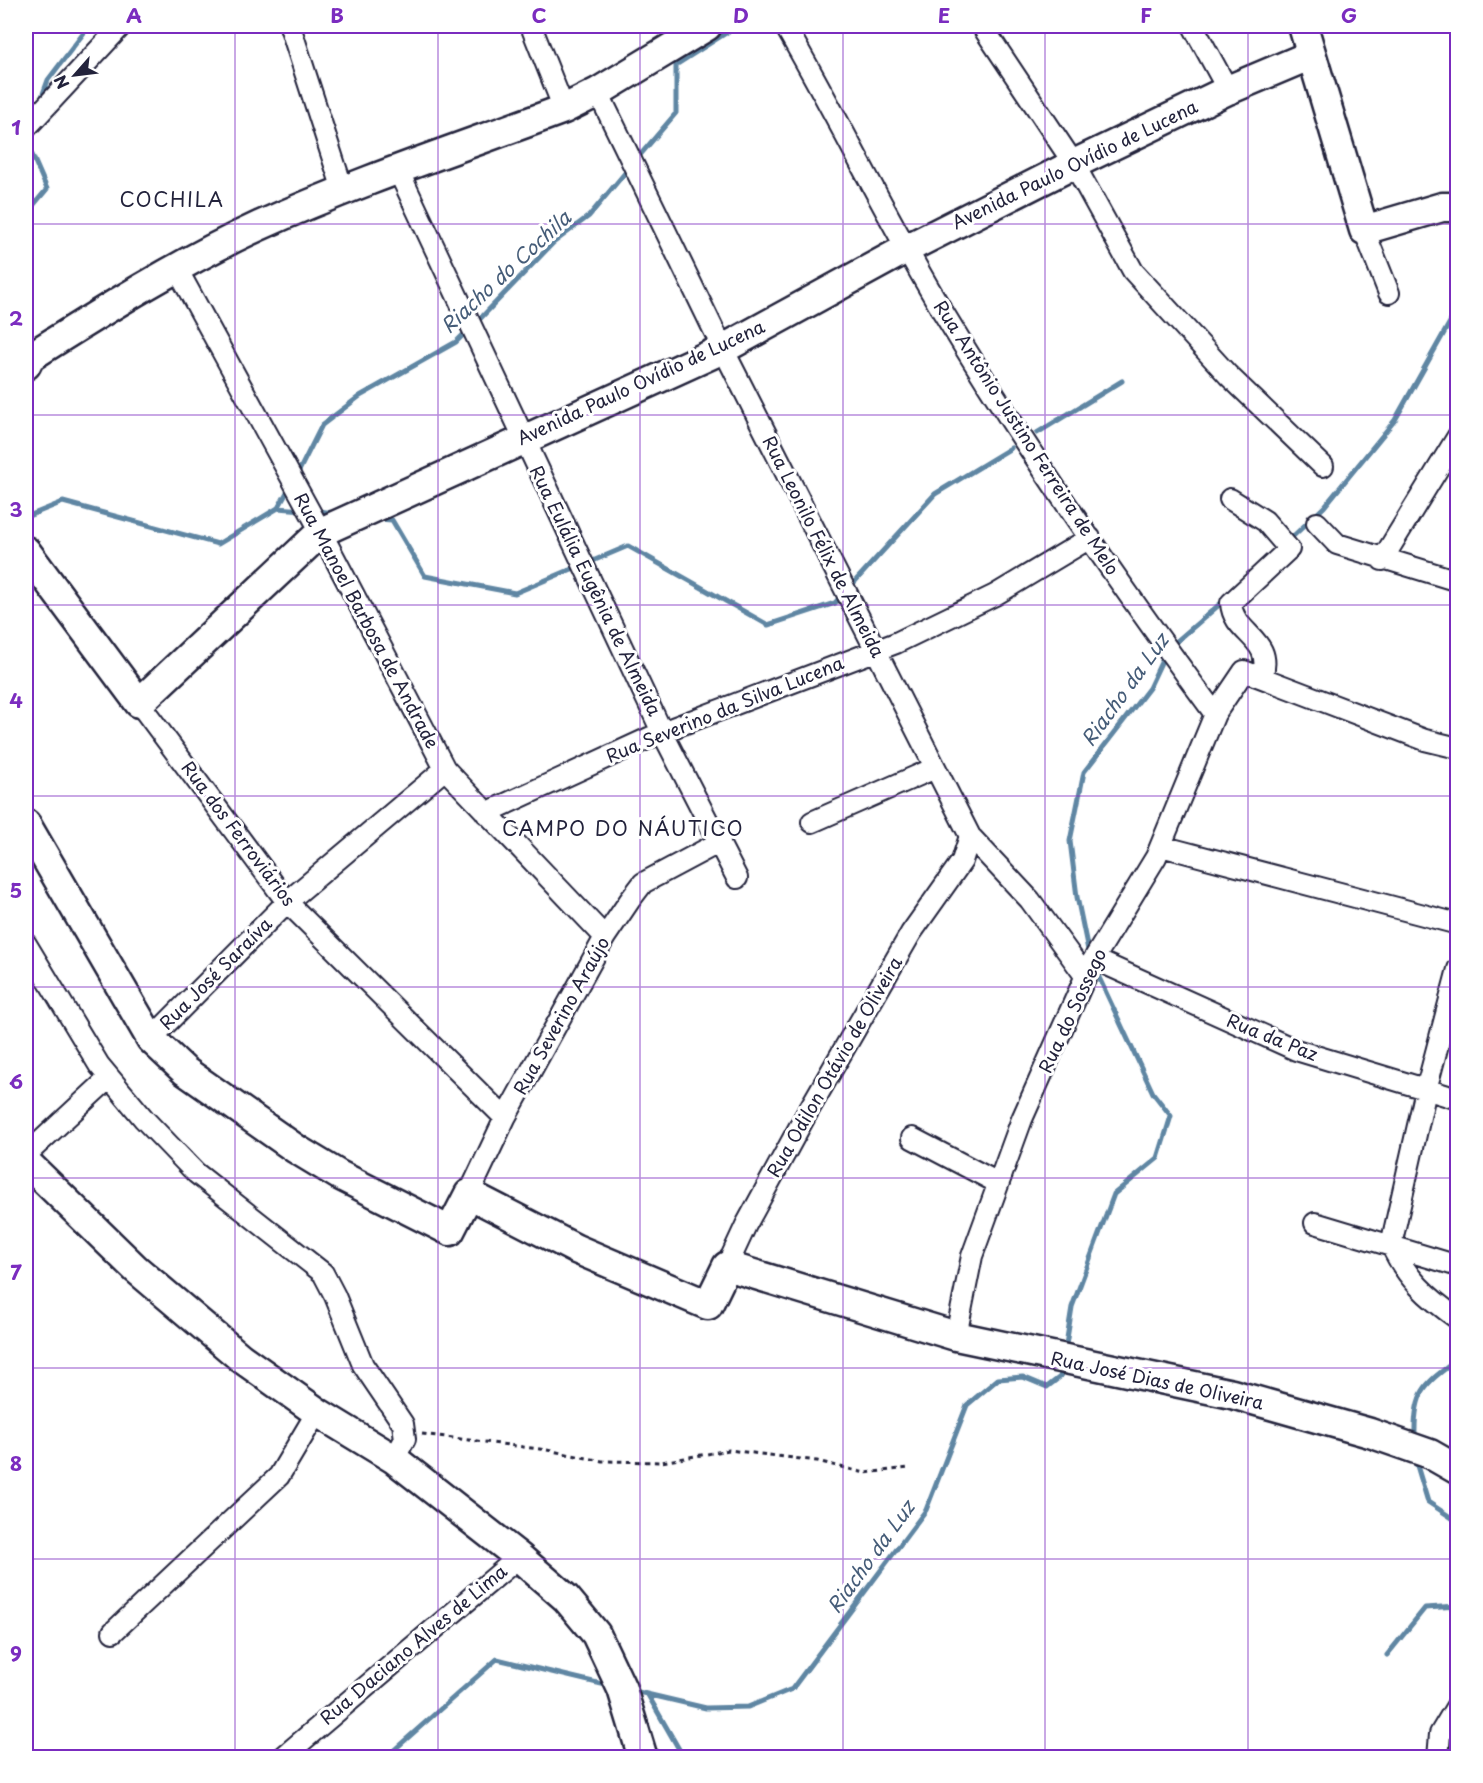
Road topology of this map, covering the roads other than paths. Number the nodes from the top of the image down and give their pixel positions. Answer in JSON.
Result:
{"nodes":[{"id":1,"x":122,"y":26,"type":"edge"},
{"id":2,"x":290,"y":26,"type":"edge"},
{"id":3,"x":531,"y":26,"type":"edge"},
{"id":4,"x":707,"y":26,"type":"edge"},
{"id":5,"x":785,"y":26,"type":"edge"},
{"id":6,"x":982,"y":26,"type":"edge"},
{"id":7,"x":1193,"y":26,"type":"edge"},
{"id":8,"x":1303,"y":26,"type":"edge"},
{"id":9,"x":1311,"y":55,"type":"junction"},
{"id":10,"x":1228,"y":90,"type":"junction"},
{"id":11,"x":598,"y":92,"type":"junction"},
{"id":12,"x":564,"y":109,"type":"junction"},
{"id":13,"x":26,"y":128,"type":"edge"},
{"id":14,"x":1074,"y":164,"type":"junction"},
{"id":15,"x":398,"y":170,"type":"junction"},
{"id":16,"x":343,"y":190,"type":"junction"},
{"id":17,"x":1458,"y":207,"type":"edge"},
{"id":18,"x":1364,"y":230,"type":"junction"},
{"id":19,"x":906,"y":249,"type":"junction"},
{"id":20,"x":177,"y":269,"type":"junction"},
{"id":21,"x":1389,"y":293,"type":"dead end"},
{"id":22,"x":723,"y":349,"type":"junction"},
{"id":23,"x":27,"y":358,"type":"edge"},
{"id":24,"x":1458,"y":436,"type":"edge"},
{"id":25,"x":522,"y":439,"type":"junction"},
{"id":26,"x":1323,"y":466,"type":"dead end"},
{"id":27,"x":1230,"y":499,"type":"dead end"},
{"id":28,"x":1317,"y":523,"type":"dead end"},
{"id":29,"x":321,"y":532,"type":"junction"},
{"id":30,"x":1090,"y":538,"type":"junction"},
{"id":31,"x":26,"y":551,"type":"edge"},
{"id":32,"x":1382,"y":560,"type":"junction"},
{"id":33,"x":1458,"y":581,"type":"edge"},
{"id":34,"x":876,"y":649,"type":"junction"},
{"id":35,"x":1253,"y":674,"type":"junction"},
{"id":36,"x":139,"y":703,"type":"junction"},
{"id":37,"x":1215,"y":714,"type":"junction"},
{"id":38,"x":662,"y":732,"type":"junction"},
{"id":39,"x":1458,"y":748,"type":"edge"},
{"id":40,"x":935,"y":768,"type":"junction"},
{"id":41,"x":445,"y":769,"type":"junction"},
{"id":42,"x":486,"y":813,"type":"junction"},
{"id":43,"x":812,"y":822,"type":"dead end"},
{"id":44,"x":26,"y":824,"type":"edge"},
{"id":45,"x":970,"y":836,"type":"junction"},
{"id":46,"x":720,"y":842,"type":"junction"},
{"id":47,"x":1161,"y":846,"type":"junction"},
{"id":48,"x":737,"y":878,"type":"dead end"},
{"id":49,"x":287,"y":902,"type":"junction"},
{"id":50,"x":1458,"y":924,"type":"edge"},
{"id":51,"x":605,"y":938,"type":"junction"},
{"id":52,"x":26,"y":944,"type":"edge"},
{"id":53,"x":1090,"y":968,"type":"junction"},
{"id":54,"x":1458,"y":969,"type":"edge"},
{"id":55,"x":151,"y":1039,"type":"junction"},
{"id":56,"x":109,"y":1078,"type":"junction"},
{"id":57,"x":1426,"y":1090,"type":"junction"},
{"id":58,"x":1458,"y":1099,"type":"edge"},
{"id":59,"x":505,"y":1118,"type":"junction"},
{"id":60,"x":912,"y":1138,"type":"dead end"},
{"id":61,"x":29,"y":1170,"type":"edge"},
{"id":62,"x":998,"y":1183,"type":"junction"},
{"id":63,"x":469,"y":1194,"type":"junction"},
{"id":64,"x":1315,"y":1223,"type":"dead end"},
{"id":65,"x":1391,"y":1245,"type":"junction"},
{"id":66,"x":727,"y":1266,"type":"junction"},
{"id":67,"x":1458,"y":1266,"type":"edge"},
{"id":68,"x":1458,"y":1319,"type":"edge"},
{"id":69,"x":956,"y":1336,"type":"junction"},
{"id":70,"x":317,"y":1412,"type":"junction"},
{"id":71,"x":393,"y":1459,"type":"junction"},
{"id":72,"x":1458,"y":1470,"type":"edge"},
{"id":73,"x":519,"y":1557,"type":"junction"},
{"id":74,"x":113,"y":1632,"type":"dead end"},
{"id":75,"x":1458,"y":1704,"type":"edge"},
{"id":76,"x":282,"y":1758,"type":"edge"},
{"id":77,"x":643,"y":1758,"type":"edge"},
{"id":78,"x":1438,"y":1758,"type":"edge"}],
"edges":[{"from":1,"to":13,"type":"street"},
{"from":2,"to":16,"type":"street"},
{"from":3,"to":12,"type":"street"},
{"from":4,"to":11,"type":"street"},
{"from":5,"to":19,"type":"street","name":"Rua Antônio Justino Ferreira de Melo"},
{"from":6,"to":14,"type":"street"},
{"from":7,"to":10,"type":"street"},
{"from":8,"to":9,"type":"street"},
{"from":9,"to":10,"type":"street","name":"Avenida Paulo Ovídio de Lucena"},
{"from":9,"to":18,"type":"street"},
{"from":10,"to":14,"type":"street","name":"Avenida Paulo Ovídio de Lucena"},
{"from":11,"to":12,"type":"street"},
{"from":11,"to":22,"type":"street","name":"Rua Leonilo Félix de Almeida"},
{"from":12,"to":15,"type":"street"},
{"from":14,"to":19,"type":"street","name":"Avenida Paulo Ovídio de Lucena"},
{"from":14,"to":26,"type":"street"},
{"from":15,"to":16,"type":"street"},
{"from":15,"to":25,"type":"street","name":"Rua Eulália Eugênia de Almeida"},
{"from":16,"to":20,"type":"street"},
{"from":17,"to":18,"type":"street"},
{"from":18,"to":21,"type":"street"},
{"from":19,"to":22,"type":"street","name":"Avenida Paulo Ovídio de Lucena"},
{"from":19,"to":30,"type":"street","name":"Rua Antônio Justino Ferreira de Melo"},
{"from":20,"to":23,"type":"street"},
{"from":20,"to":29,"type":"street","name":"Rua Manoel Barbosa de Andrade"},
{"from":22,"to":25,"type":"street","name":"Avenida Paulo Ovídio de Lucena"},
{"from":22,"to":34,"type":"street","name":"Rua Leonilo Félix de Almeida"},
{"from":24,"to":32,"type":"street"},
{"from":25,"to":29,"type":"street","name":"Avenida Paulo Ovídio de Lucena"},
{"from":25,"to":38,"type":"street","name":"Rua Eulália Eugênia de Almeida"},
{"from":27,"to":35,"type":"street"},
{"from":28,"to":32,"type":"street"},
{"from":29,"to":36,"type":"street","name":"Avenida Paulo Ovídio de Lucena"},
{"from":29,"to":41,"type":"street","name":"Rua Manoel Barbosa de Andrade"},
{"from":30,"to":34,"type":"street","name":"Rua Severino da Silva Lucena"},
{"from":30,"to":37,"type":"street","name":"Rua Antônio Justino Ferreira de Melo"},
{"from":31,"to":36,"type":"street","name":"Rua dos Ferroviários"},
{"from":32,"to":33,"type":"street"},
{"from":34,"to":38,"type":"street","name":"Rua Severino da Silva Lucena"},
{"from":34,"to":40,"type":"street","name":"Rua Leonilo Félix de Almeida"},
{"from":35,"to":37,"type":"street","name":"Rua do Sossego"},
{"from":35,"to":39,"type":"street"},
{"from":36,"to":49,"type":"street","name":"Rua dos Ferroviários"},
{"from":37,"to":47,"type":"street","name":"Rua do Sossego"},
{"from":38,"to":42,"type":"street","name":"Rua Severino da Silva Lucena"},
{"from":38,"to":46,"type":"street","name":"Rua Eulália Eugênia de Almeida"},
{"from":40,"to":43,"type":"street"},
{"from":40,"to":45,"type":"street","name":"Rua Leonilo Félix de Almeida"},
{"from":41,"to":42,"type":"street","name":"Rua Manoel Barbosa de Andrade"},
{"from":41,"to":49,"type":"street","name":"Rua José Saraíva"},
{"from":42,"to":51,"type":"street","name":"Rua Manoel Barbosa de Andrade"},
{"from":44,"to":55,"type":"street"},
{"from":45,"to":53,"type":"street","name":"Rua Leonilo Félix de Almeida"},
{"from":45,"to":66,"type":"street","name":"Rua Odilon Otávio de Oliveira"},
{"from":46,"to":48,"type":"street","name":"Rua Eulália Eugênia de Almeida"},
{"from":46,"to":51,"type":"street","name":"Rua Severino Araújo"},
{"from":47,"to":50,"type":"street"},
{"from":47,"to":53,"type":"street","name":"Rua do Sossego"},
{"from":49,"to":55,"type":"street","name":"Rua José Saraíva"},
{"from":49,"to":59,"type":"street","name":"Rua dos Ferroviários"},
{"from":51,"to":59,"type":"street","name":"Rua Severino Araújo"},
{"from":52,"to":56,"type":"street"},
{"from":53,"to":57,"type":"street","name":"Rua da Paz"},
{"from":53,"to":62,"type":"street","name":"Rua do Sossego"},
{"from":54,"to":57,"type":"street"},
{"from":55,"to":63,"type":"street","name":"Rua Severino Araújo"},
{"from":56,"to":61,"type":"street"},
{"from":56,"to":71,"type":"street"},
{"from":57,"to":58,"type":"street","name":"Rua da Paz"},
{"from":57,"to":65,"type":"street"},
{"from":59,"to":63,"type":"street","name":"Rua Severino Araújo"},
{"from":60,"to":62,"type":"street"},
{"from":61,"to":70,"type":"street"},
{"from":62,"to":69,"type":"street","name":"Rua do Sossego"},
{"from":63,"to":66,"type":"street","name":"Rua Odilon Otávio de Oliveira"},
{"from":64,"to":65,"type":"street"},
{"from":65,"to":67,"type":"street"},
{"from":65,"to":68,"type":"street"},
{"from":66,"to":69,"type":"street","name":"Rua José Dias de Oliveira"},
{"from":69,"to":72,"type":"street","name":"Rua José Dias de Oliveira"},
{"from":70,"to":71,"type":"street"},
{"from":70,"to":74,"type":"street"},
{"from":71,"to":73,"type":"street"},
{"from":73,"to":76,"type":"street","name":"Rua Daciano Alves de Lima"},
{"from":73,"to":77,"type":"street"},
{"from":75,"to":78,"type":"street"}]}
